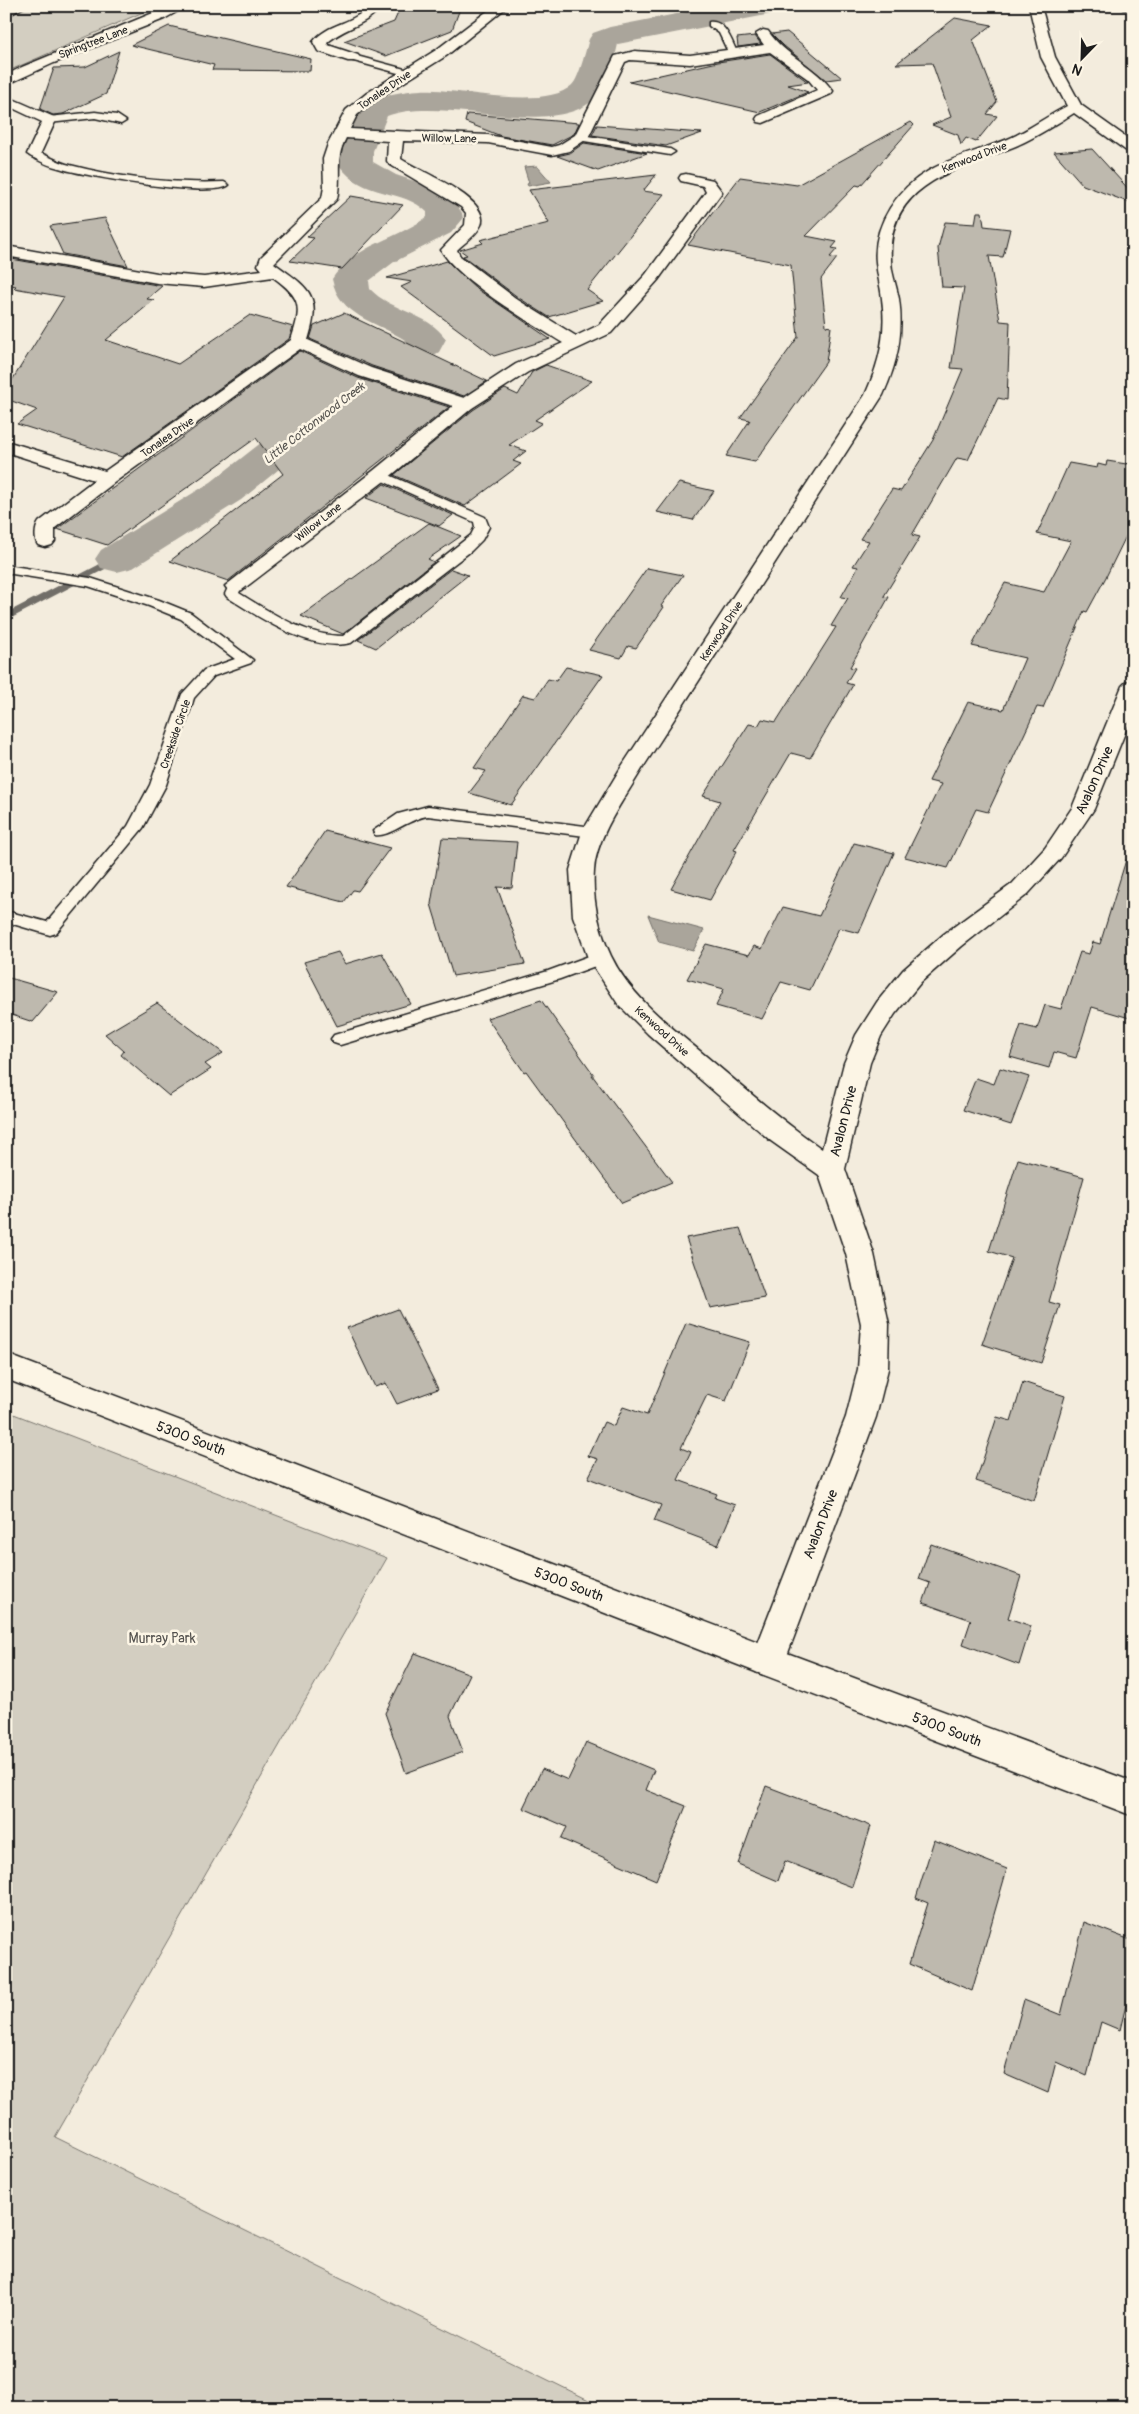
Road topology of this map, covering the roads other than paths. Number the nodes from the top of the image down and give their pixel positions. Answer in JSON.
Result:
{"nodes":[{"id":1,"x":22,"y":6,"type":"edge"},
{"id":2,"x":181,"y":6,"type":"edge"},
{"id":3,"x":375,"y":6,"type":"edge"},
{"id":4,"x":502,"y":6,"type":"edge"},
{"id":5,"x":1035,"y":6,"type":"edge"},
{"id":6,"x":1128,"y":6,"type":"edge"},
{"id":7,"x":1133,"y":6,"type":"edge"},
{"id":8,"x":6,"y":14,"type":"edge"},
{"id":9,"x":712,"y":24,"type":"dead end"},
{"id":10,"x":763,"y":34,"type":"dead end"},
{"id":11,"x":773,"y":48,"type":"junction"},
{"id":12,"x":732,"y":52,"type":"junction"},
{"id":13,"x":353,"y":58,"type":"joint"},
{"id":14,"x":409,"y":73,"type":"junction"},
{"id":15,"x":6,"y":81,"type":"edge"},
{"id":16,"x":6,"y":100,"type":"edge"},
{"id":17,"x":1075,"y":107,"type":"junction"},
{"id":18,"x":763,"y":119,"type":"dead end"},
{"id":19,"x":49,"y":120,"type":"junction"},
{"id":20,"x":121,"y":121,"type":"dead end"},
{"id":21,"x":348,"y":133,"type":"junction"},
{"id":22,"x":396,"y":136,"type":"junction"},
{"id":23,"x":581,"y":138,"type":"junction"},
{"id":24,"x":1133,"y":149,"type":"edge"},
{"id":25,"x":670,"y":152,"type":"dead end"},
{"id":26,"x":34,"y":154,"type":"joint"},
{"id":27,"x":686,"y":178,"type":"dead end"},
{"id":28,"x":224,"y":185,"type":"dead end"},
{"id":29,"x":6,"y":252,"type":"edge"},
{"id":30,"x":276,"y":272,"type":"junction"},
{"id":31,"x":299,"y":342,"type":"junction"},
{"id":32,"x":575,"y":343,"type":"junction"},
{"id":33,"x":466,"y":404,"type":"junction"},
{"id":34,"x":6,"y":446,"type":"edge"},
{"id":35,"x":380,"y":475,"type":"junction"},
{"id":36,"x":108,"y":478,"type":"junction"},
{"id":37,"x":45,"y":541,"type":"dead end"},
{"id":38,"x":6,"y":569,"type":"edge"},
{"id":39,"x":54,"y":576,"type":"joint"},
{"id":40,"x":90,"y":582,"type":"joint"},
{"id":41,"x":235,"y":586,"type":"joint"},
{"id":42,"x":1133,"y":686,"type":"edge"},
{"id":43,"x":381,"y":831,"type":"dead end"},
{"id":44,"x":593,"y":832,"type":"junction"},
{"id":45,"x":6,"y":916,"type":"edge"},
{"id":46,"x":600,"y":958,"type":"junction"},
{"id":47,"x":340,"y":1039,"type":"dead end"},
{"id":48,"x":831,"y":1169,"type":"junction"},
{"id":49,"x":6,"y":1366,"type":"edge"},
{"id":50,"x":768,"y":1661,"type":"junction"},
{"id":51,"x":1133,"y":1799,"type":"edge"}],
"edges":[{"from":1,"to":8,"type":"lane"},
{"from":2,"to":15,"type":"street","name":"Springtree Lane"},
{"from":3,"to":13,"type":"street"},
{"from":4,"to":14,"type":"street","name":"Tonalea Drive"},
{"from":5,"to":17,"type":"street"},
{"from":6,"to":7,"type":"street"},
{"from":9,"to":12,"type":"lane"},
{"from":10,"to":11,"type":"street"},
{"from":11,"to":12,"type":"street"},
{"from":11,"to":18,"type":"street"},
{"from":12,"to":23,"type":"street"},
{"from":13,"to":14,"type":"lane"},
{"from":14,"to":21,"type":"street","name":"Tonalea Drive"},
{"from":16,"to":19,"type":"street"},
{"from":17,"to":24,"type":"street"},
{"from":17,"to":44,"type":"street","name":"Kenwood Drive"},
{"from":19,"to":20,"type":"lane"},
{"from":19,"to":26,"type":"street"},
{"from":21,"to":22,"type":"street","name":"Willow Lane"},
{"from":21,"to":30,"type":"street","name":"Tonalea Drive"},
{"from":22,"to":23,"type":"street","name":"Willow Lane"},
{"from":22,"to":32,"type":"street"},
{"from":23,"to":25,"type":"lane"},
{"from":26,"to":28,"type":"lane"},
{"from":27,"to":32,"type":"street","name":"Willow Lane"},
{"from":29,"to":30,"type":"street"},
{"from":30,"to":31,"type":"street"},
{"from":31,"to":33,"type":"street"},
{"from":31,"to":36,"type":"street","name":"Tonalea Drive"},
{"from":32,"to":33,"type":"street","name":"Willow Lane"},
{"from":33,"to":35,"type":"street","name":"Willow Lane"},
{"from":34,"to":36,"type":"street"},
{"from":35,"to":41,"type":"street","name":"Willow Lane"},
{"from":35,"to":41,"type":"lane"},
{"from":36,"to":37,"type":"street","name":"Tonalea Drive"},
{"from":38,"to":39,"type":"lane","name":"Creekside Circle"},
{"from":39,"to":40,"type":"lane","name":"Creekside Circle"},
{"from":40,"to":45,"type":"lane","name":"Creekside Circle"},
{"from":42,"to":48,"type":"street","name":"Avalon Drive"},
{"from":43,"to":44,"type":"lane"},
{"from":44,"to":46,"type":"street","name":"Kenwood Drive"},
{"from":46,"to":47,"type":"lane"},
{"from":46,"to":48,"type":"street","name":"Kenwood Drive"},
{"from":48,"to":50,"type":"street","name":"Avalon Drive"},
{"from":49,"to":50,"type":"street","name":"5300 South"},
{"from":50,"to":51,"type":"street","name":"5300 South"}]}
